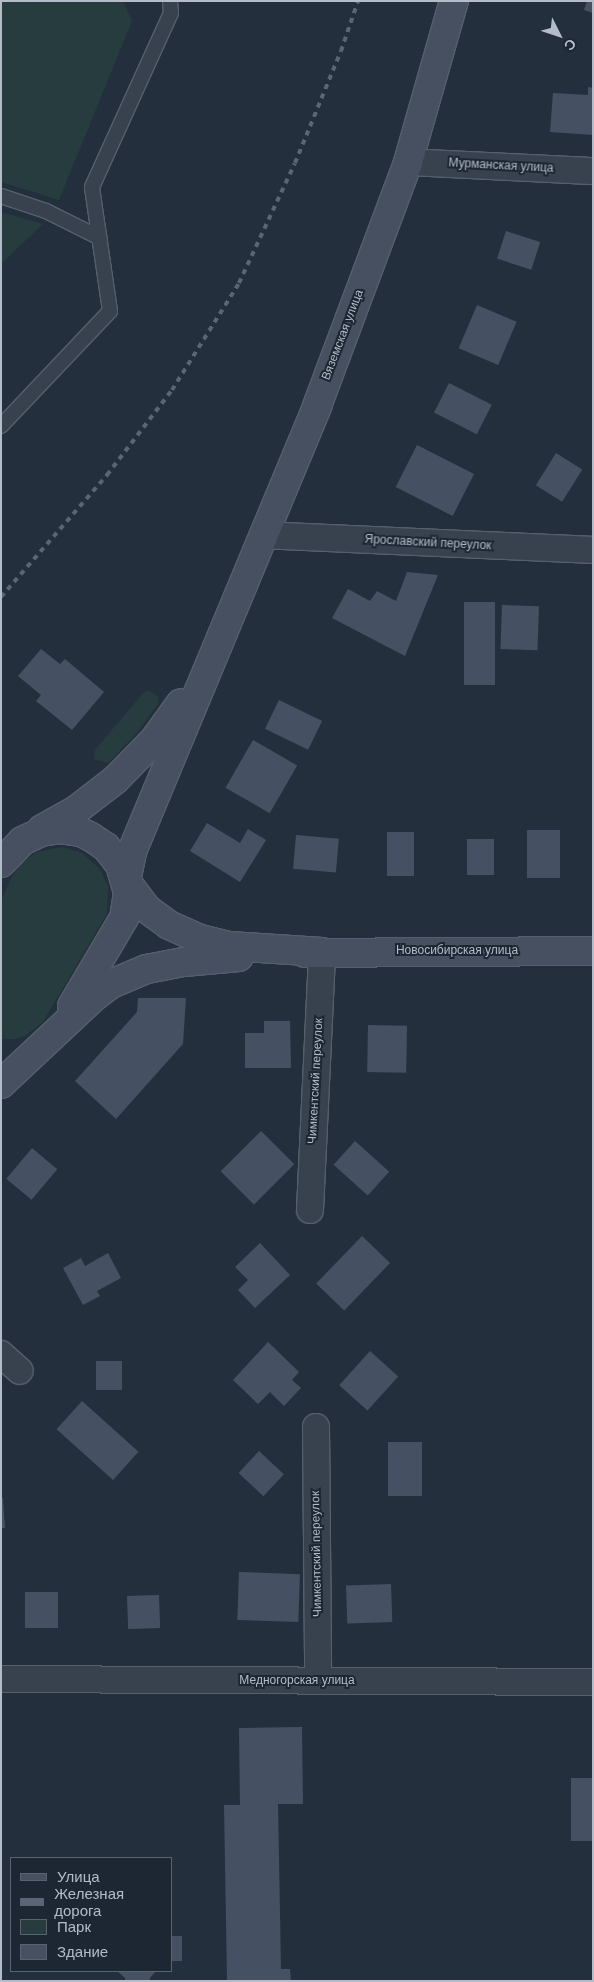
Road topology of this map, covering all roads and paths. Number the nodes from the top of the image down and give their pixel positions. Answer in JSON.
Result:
{"nodes":[{"id":1,"x":170,"y":1,"type":"edge"},
{"id":2,"x":454,"y":1,"type":"edge"},
{"id":3,"x":408,"y":162,"type":"junction"},
{"id":4,"x":593,"y":171,"type":"edge"},
{"id":5,"x":1,"y":196,"type":"edge"},
{"id":6,"x":100,"y":238,"type":"junction"},
{"id":7,"x":1,"y":426,"type":"edge"},
{"id":8,"x":263,"y":535,"type":"junction"},
{"id":9,"x":593,"y":550,"type":"edge"},
{"id":10,"x":210,"y":661,"type":"junction"},
{"id":11,"x":32,"y":835,"type":"junction"},
{"id":12,"x":1,"y":863,"type":"edge"},
{"id":13,"x":126,"y":881,"type":"junction"},
{"id":14,"x":593,"y":951,"type":"edge"},
{"id":15,"x":322,"y":952,"type":"junction"},
{"id":16,"x":51,"y":1037,"type":"junction"},
{"id":17,"x":1,"y":1053,"type":"edge"},
{"id":18,"x":1,"y":1084,"type":"edge"},
{"id":19,"x":310,"y":1210,"type":"dead end"},
{"id":20,"x":316,"y":1427,"type":"dead end"},
{"id":21,"x":1,"y":1679,"type":"edge"},
{"id":22,"x":318,"y":1681,"type":"junction"},
{"id":23,"x":593,"y":1682,"type":"edge"}],
"edges":[{"from":1,"to":6,"type":"lane"},
{"from":2,"to":3,"type":"main road","name":"Вяземская улица"},
{"from":3,"to":4,"type":"street","name":"Мурманская улица"},
{"from":3,"to":8,"type":"main road","name":"Вяземская улица"},
{"from":5,"to":6,"type":"lane"},
{"from":6,"to":7,"type":"lane"},
{"from":8,"to":9,"type":"street","name":"Ярославский переулок"},
{"from":8,"to":10,"type":"main road","name":"Вяземская улица"},
{"from":10,"to":11,"type":"main road"},
{"from":10,"to":13,"type":"main road"},
{"from":11,"to":12,"type":"main road"},
{"from":11,"to":13,"type":"main road"},
{"from":13,"to":15,"type":"main road"},
{"from":13,"to":16,"type":"main road"},
{"from":14,"to":15,"type":"main road","name":"Новосибирская улица"},
{"from":15,"to":16,"type":"main road"},
{"from":15,"to":19,"type":"street","name":"Чимкентский переулок"},
{"from":16,"to":17,"type":"main road"},
{"from":16,"to":18,"type":"main road"},
{"from":20,"to":22,"type":"street","name":"Чимкентский переулок"},
{"from":21,"to":22,"type":"street","name":"Медногорская улица"},
{"from":22,"to":23,"type":"street","name":"Медногорская улица"}]}
